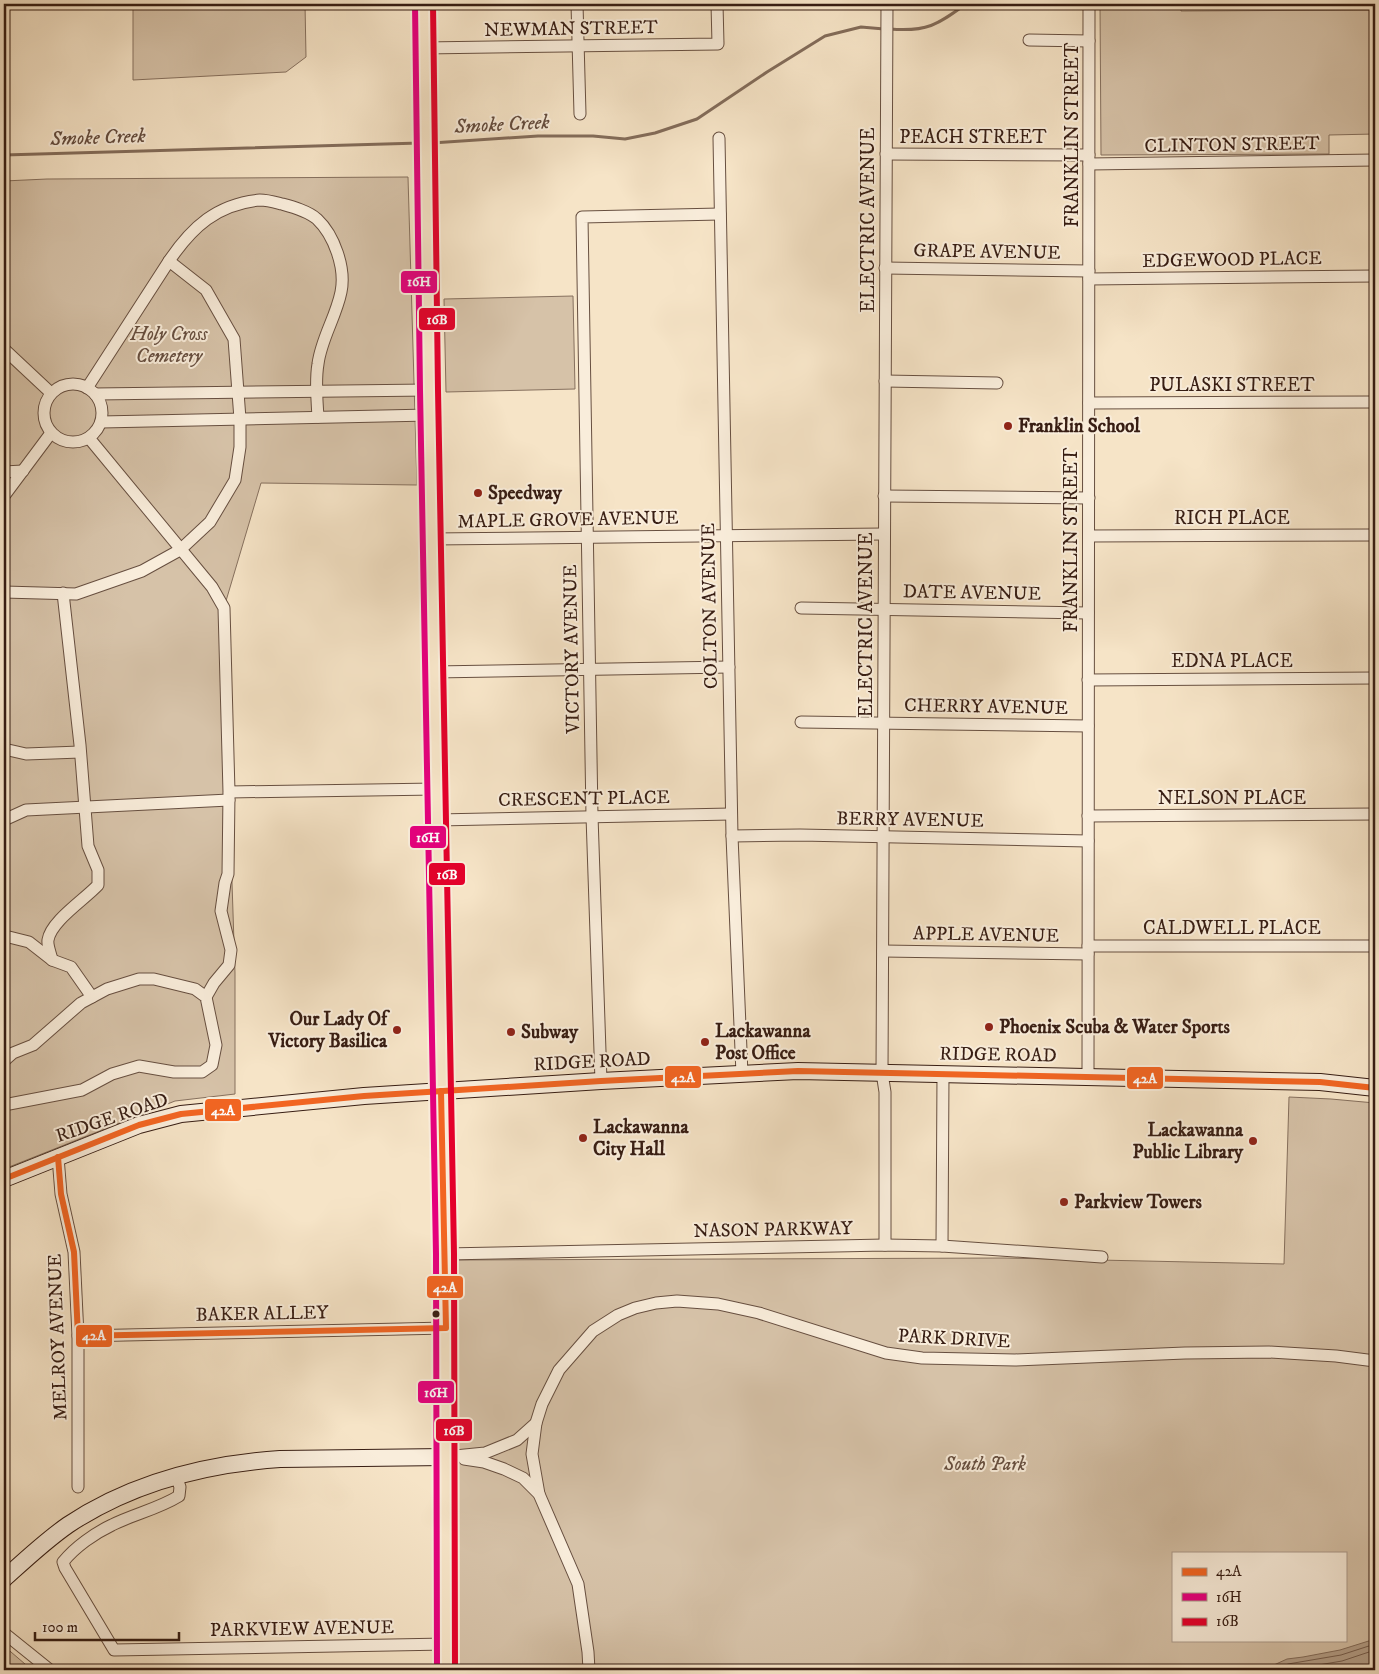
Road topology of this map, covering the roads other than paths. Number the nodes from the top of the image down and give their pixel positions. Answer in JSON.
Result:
{"nodes":[{"id":1,"x":424,"y":4,"type":"edge"},
{"id":2,"x":577,"y":4,"type":"edge"},
{"id":3,"x":717,"y":4,"type":"edge"},
{"id":4,"x":1089,"y":4,"type":"edge"},
{"id":5,"x":887,"y":6,"type":"edge"},
{"id":6,"x":1029,"y":40,"type":"dead end"},
{"id":7,"x":1089,"y":41,"type":"junction"},
{"id":8,"x":578,"y":46,"type":"junction"},
{"id":9,"x":424,"y":48,"type":"junction"},
{"id":10,"x":580,"y":114,"type":"dead end"},
{"id":11,"x":719,"y":138,"type":"dead end"},
{"id":12,"x":886,"y":154,"type":"junction"},
{"id":13,"x":1089,"y":160,"type":"junction"},
{"id":14,"x":1375,"y":160,"type":"edge"},
{"id":15,"x":720,"y":214,"type":"junction"},
{"id":16,"x":169,"y":261,"type":"junction"},
{"id":17,"x":885,"y":268,"type":"junction"},
{"id":18,"x":1089,"y":275,"type":"junction"},
{"id":19,"x":1375,"y":276,"type":"edge"},
{"id":20,"x":4,"y":349,"type":"edge"},
{"id":21,"x":885,"y":381,"type":"junction"},
{"id":22,"x":997,"y":383,"type":"dead end"},
{"id":23,"x":428,"y":390,"type":"junction"},
{"id":24,"x":91,"y":391,"type":"junction"},
{"id":25,"x":317,"y":391,"type":"junction"},
{"id":26,"x":51,"y":393,"type":"junction"},
{"id":27,"x":240,"y":393,"type":"junction"},
{"id":28,"x":1375,"y":402,"type":"edge"},
{"id":29,"x":1089,"y":403,"type":"junction"},
{"id":30,"x":429,"y":415,"type":"junction"},
{"id":31,"x":318,"y":417,"type":"junction"},
{"id":32,"x":240,"y":419,"type":"junction"},
{"id":33,"x":101,"y":422,"type":"junction"},
{"id":34,"x":51,"y":433,"type":"junction"},
{"id":35,"x":89,"y":438,"type":"junction"},
{"id":36,"x":23,"y":471,"type":"junction"},
{"id":37,"x":4,"y":472,"type":"edge"},
{"id":38,"x":4,"y":496,"type":"edge"},
{"id":39,"x":884,"y":496,"type":"junction"},
{"id":40,"x":1089,"y":498,"type":"junction"},
{"id":41,"x":884,"y":534,"type":"junction"},
{"id":42,"x":1375,"y":535,"type":"edge"},
{"id":43,"x":726,"y":536,"type":"junction"},
{"id":44,"x":1089,"y":536,"type":"junction"},
{"id":45,"x":587,"y":537,"type":"junction"},
{"id":46,"x":432,"y":539,"type":"junction"},
{"id":47,"x":180,"y":550,"type":"junction"},
{"id":48,"x":4,"y":592,"type":"edge"},
{"id":49,"x":63,"y":593,"type":"junction"},
{"id":50,"x":801,"y":608,"type":"dead end"},
{"id":51,"x":884,"y":609,"type":"junction"},
{"id":52,"x":1088,"y":613,"type":"junction"},
{"id":53,"x":728,"y":667,"type":"junction"},
{"id":54,"x":590,"y":669,"type":"junction"},
{"id":55,"x":434,"y":672,"type":"junction"},
{"id":56,"x":1375,"y":678,"type":"edge"},
{"id":57,"x":1088,"y":680,"type":"junction"},
{"id":58,"x":801,"y":722,"type":"dead end"},
{"id":59,"x":884,"y":722,"type":"junction"},
{"id":60,"x":1088,"y":726,"type":"junction"},
{"id":61,"x":4,"y":749,"type":"edge"},
{"id":62,"x":80,"y":752,"type":"junction"},
{"id":63,"x":436,"y":789,"type":"junction"},
{"id":64,"x":230,"y":795,"type":"junction"},
{"id":65,"x":86,"y":808,"type":"junction"},
{"id":66,"x":732,"y":814,"type":"junction"},
{"id":67,"x":1375,"y":814,"type":"edge"},
{"id":68,"x":592,"y":816,"type":"junction"},
{"id":69,"x":1088,"y":816,"type":"junction"},
{"id":70,"x":4,"y":820,"type":"edge"},
{"id":71,"x":438,"y":820,"type":"junction"},
{"id":72,"x":732,"y":836,"type":"junction"},
{"id":73,"x":883,"y":837,"type":"junction"},
{"id":74,"x":1088,"y":841,"type":"junction"},
{"id":75,"x":4,"y":940,"type":"edge"},
{"id":76,"x":1375,"y":946,"type":"edge"},
{"id":77,"x":1088,"y":950,"type":"junction"},
{"id":78,"x":883,"y":951,"type":"junction"},
{"id":79,"x":52,"y":960,"type":"junction"},
{"id":80,"x":92,"y":997,"type":"junction"},
{"id":81,"x":206,"y":997,"type":"junction"},
{"id":82,"x":4,"y":1061,"type":"edge"},
{"id":83,"x":882,"y":1073,"type":"junction"},
{"id":84,"x":742,"y":1074,"type":"junction"},
{"id":85,"x":944,"y":1074,"type":"junction"},
{"id":86,"x":1088,"y":1077,"type":"junction"},
{"id":87,"x":601,"y":1081,"type":"junction"},
{"id":88,"x":1375,"y":1088,"type":"edge"},
{"id":89,"x":441,"y":1091,"type":"junction"},
{"id":90,"x":4,"y":1104,"type":"edge"},
{"id":91,"x":58,"y":1157,"type":"junction"},
{"id":92,"x":4,"y":1179,"type":"edge"},
{"id":93,"x":885,"y":1245,"type":"junction"},
{"id":94,"x":942,"y":1246,"type":"junction"},
{"id":95,"x":445,"y":1254,"type":"junction"},
{"id":96,"x":1102,"y":1257,"type":"dead end"},
{"id":97,"x":446,"y":1328,"type":"junction"},
{"id":98,"x":78,"y":1336,"type":"junction"},
{"id":99,"x":1375,"y":1361,"type":"edge"},
{"id":100,"x":536,"y":1422,"type":"junction"},
{"id":101,"x":445,"y":1457,"type":"junction"},
{"id":102,"x":176,"y":1476,"type":"junction"},
{"id":103,"x":78,"y":1487,"type":"dead end"},
{"id":104,"x":539,"y":1494,"type":"junction"},
{"id":105,"x":4,"y":1578,"type":"edge"},
{"id":106,"x":4,"y":1633,"type":"edge"},
{"id":107,"x":446,"y":1644,"type":"junction"},
{"id":108,"x":50,"y":1670,"type":"edge"},
{"id":109,"x":446,"y":1670,"type":"edge"},
{"id":110,"x":589,"y":1670,"type":"edge"}],
"edges":[{"from":1,"to":9,"type":"main road"},
{"from":2,"to":8,"type":"street"},
{"from":3,"to":8,"type":"street","name":"NEWMAN STREET"},
{"from":4,"to":7,"type":"street","name":"FRANKLIN STREET"},
{"from":5,"to":12,"type":"street","name":"ELECTRIC AVENUE"},
{"from":6,"to":7,"type":"street"},
{"from":7,"to":13,"type":"street","name":"FRANKLIN STREET"},
{"from":8,"to":9,"type":"street","name":"NEWMAN STREET"},
{"from":8,"to":10,"type":"street"},
{"from":9,"to":23,"type":"main road"},
{"from":11,"to":15,"type":"street","name":"COLTON AVENUE"},
{"from":12,"to":13,"type":"street","name":"PEACH STREET"},
{"from":12,"to":17,"type":"street","name":"ELECTRIC AVENUE"},
{"from":13,"to":14,"type":"street","name":"CLINTON STREET"},
{"from":13,"to":18,"type":"street","name":"FRANKLIN STREET"},
{"from":15,"to":43,"type":"street","name":"COLTON AVENUE"},
{"from":15,"to":45,"type":"street","name":"VICTORY AVENUE"},
{"from":16,"to":24,"type":"street"},
{"from":16,"to":25,"type":"street"},
{"from":16,"to":27,"type":"street"},
{"from":17,"to":18,"type":"street","name":"GRAPE AVENUE"},
{"from":17,"to":21,"type":"street","name":"ELECTRIC AVENUE"},
{"from":18,"to":19,"type":"street","name":"EDGEWOOD PLACE"},
{"from":18,"to":29,"type":"street","name":"FRANKLIN STREET"},
{"from":20,"to":26,"type":"street"},
{"from":21,"to":22,"type":"street"},
{"from":21,"to":39,"type":"street","name":"ELECTRIC AVENUE"},
{"from":23,"to":25,"type":"street"},
{"from":23,"to":30,"type":"main road"},
{"from":24,"to":26,"type":"street"},
{"from":24,"to":27,"type":"street"},
{"from":24,"to":33,"type":"street"},
{"from":25,"to":27,"type":"street"},
{"from":25,"to":31,"type":"street"},
{"from":26,"to":34,"type":"street"},
{"from":27,"to":32,"type":"street"},
{"from":28,"to":29,"type":"street","name":"PULASKI STREET"},
{"from":29,"to":40,"type":"street","name":"FRANKLIN STREET"},
{"from":30,"to":31,"type":"street"},
{"from":30,"to":46,"type":"main road"},
{"from":31,"to":32,"type":"street"},
{"from":32,"to":33,"type":"street"},
{"from":32,"to":47,"type":"street"},
{"from":33,"to":35,"type":"street"},
{"from":34,"to":35,"type":"street"},
{"from":34,"to":36,"type":"street"},
{"from":35,"to":47,"type":"street"},
{"from":36,"to":37,"type":"street"},
{"from":36,"to":38,"type":"street"},
{"from":39,"to":40,"type":"street"},
{"from":39,"to":41,"type":"street","name":"ELECTRIC AVENUE"},
{"from":40,"to":44,"type":"street","name":"FRANKLIN STREET"},
{"from":41,"to":43,"type":"street","name":"MAPLE GROVE AVENUE"},
{"from":41,"to":51,"type":"street","name":"ELECTRIC AVENUE"},
{"from":42,"to":44,"type":"street","name":"RICH PLACE"},
{"from":43,"to":45,"type":"street","name":"MAPLE GROVE AVENUE"},
{"from":43,"to":53,"type":"street","name":"COLTON AVENUE"},
{"from":44,"to":52,"type":"street","name":"FRANKLIN STREET"},
{"from":45,"to":46,"type":"street","name":"MAPLE GROVE AVENUE"},
{"from":45,"to":54,"type":"street","name":"VICTORY AVENUE"},
{"from":46,"to":55,"type":"main road"},
{"from":47,"to":49,"type":"street"},
{"from":47,"to":64,"type":"street"},
{"from":48,"to":49,"type":"street"},
{"from":49,"to":62,"type":"street"},
{"from":50,"to":51,"type":"street","name":"DATE AVENUE"},
{"from":51,"to":52,"type":"street","name":"DATE AVENUE"},
{"from":51,"to":59,"type":"street","name":"ELECTRIC AVENUE"},
{"from":52,"to":57,"type":"street","name":"FRANKLIN STREET"},
{"from":53,"to":54,"type":"street"},
{"from":53,"to":66,"type":"street","name":"COLTON AVENUE"},
{"from":54,"to":55,"type":"street"},
{"from":54,"to":68,"type":"street","name":"VICTORY AVENUE"},
{"from":55,"to":63,"type":"main road"},
{"from":56,"to":57,"type":"street","name":"EDNA PLACE"},
{"from":57,"to":60,"type":"street","name":"FRANKLIN STREET"},
{"from":58,"to":59,"type":"street","name":"CHERRY AVENUE"},
{"from":59,"to":60,"type":"street","name":"CHERRY AVENUE"},
{"from":59,"to":73,"type":"street","name":"ELECTRIC AVENUE"},
{"from":60,"to":69,"type":"street","name":"FRANKLIN STREET"},
{"from":61,"to":62,"type":"street"},
{"from":62,"to":65,"type":"street"},
{"from":63,"to":64,"type":"street"},
{"from":63,"to":71,"type":"main road"},
{"from":64,"to":65,"type":"street"},
{"from":64,"to":81,"type":"street"},
{"from":65,"to":70,"type":"street"},
{"from":65,"to":79,"type":"street"},
{"from":66,"to":68,"type":"street","name":"CRESCENT PLACE"},
{"from":66,"to":72,"type":"street","name":"COLTON AVENUE"},
{"from":67,"to":69,"type":"street","name":"NELSON PLACE"},
{"from":68,"to":71,"type":"street","name":"CRESCENT PLACE"},
{"from":68,"to":87,"type":"street","name":"VICTORY AVENUE"},
{"from":69,"to":74,"type":"street","name":"FRANKLIN STREET"},
{"from":71,"to":89,"type":"main road"},
{"from":72,"to":73,"type":"street","name":"BERRY AVENUE"},
{"from":72,"to":84,"type":"street","name":"COLTON AVENUE"},
{"from":73,"to":74,"type":"street","name":"BERRY AVENUE"},
{"from":73,"to":78,"type":"street","name":"ELECTRIC AVENUE"},
{"from":74,"to":77,"type":"street","name":"FRANKLIN STREET"},
{"from":75,"to":79,"type":"street"},
{"from":76,"to":77,"type":"street","name":"CALDWELL PLACE"},
{"from":77,"to":78,"type":"street","name":"APPLE AVENUE"},
{"from":77,"to":86,"type":"street","name":"FRANKLIN STREET"},
{"from":78,"to":83,"type":"street","name":"ELECTRIC AVENUE"},
{"from":79,"to":80,"type":"street"},
{"from":80,"to":81,"type":"street"},
{"from":80,"to":82,"type":"street"},
{"from":81,"to":90,"type":"street"},
{"from":83,"to":84,"type":"main road","name":"RIDGE ROAD"},
{"from":83,"to":85,"type":"main road","name":"RIDGE ROAD"},
{"from":83,"to":93,"type":"street","name":"ELECTRIC AVENUE"},
{"from":84,"to":87,"type":"main road","name":"RIDGE ROAD"},
{"from":85,"to":86,"type":"main road","name":"RIDGE ROAD"},
{"from":85,"to":94,"type":"street"},
{"from":86,"to":88,"type":"main road","name":"RIDGE ROAD"},
{"from":87,"to":89,"type":"main road","name":"RIDGE ROAD"},
{"from":89,"to":91,"type":"main road","name":"RIDGE ROAD"},
{"from":89,"to":95,"type":"main road"},
{"from":91,"to":92,"type":"main road","name":"RIDGE ROAD"},
{"from":91,"to":98,"type":"street","name":"MELROY AVENUE"},
{"from":93,"to":94,"type":"street","name":"NASON PARKWAY"},
{"from":93,"to":95,"type":"street","name":"NASON PARKWAY"},
{"from":94,"to":96,"type":"street","name":"NASON PARKWAY"},
{"from":95,"to":97,"type":"main road"},
{"from":97,"to":98,"type":"street","name":"BAKER ALLEY"},
{"from":97,"to":101,"type":"main road"},
{"from":98,"to":103,"type":"street","name":"MELROY AVENUE"},
{"from":99,"to":100,"type":"street","name":"PARK DRIVE"},
{"from":100,"to":101,"type":"street","name":"PARK DRIVE"},
{"from":100,"to":104,"type":"street","name":"PARK DRIVE"},
{"from":101,"to":102,"type":"main road"},
{"from":101,"to":104,"type":"street","name":"PARK DRIVE"},
{"from":101,"to":107,"type":"main road"},
{"from":102,"to":105,"type":"main road"},
{"from":102,"to":107,"type":"street","name":"PARKVIEW AVENUE"},
{"from":104,"to":110,"type":"street","name":"PARK DRIVE"},
{"from":106,"to":108,"type":"street"},
{"from":107,"to":109,"type":"main road"}]}
